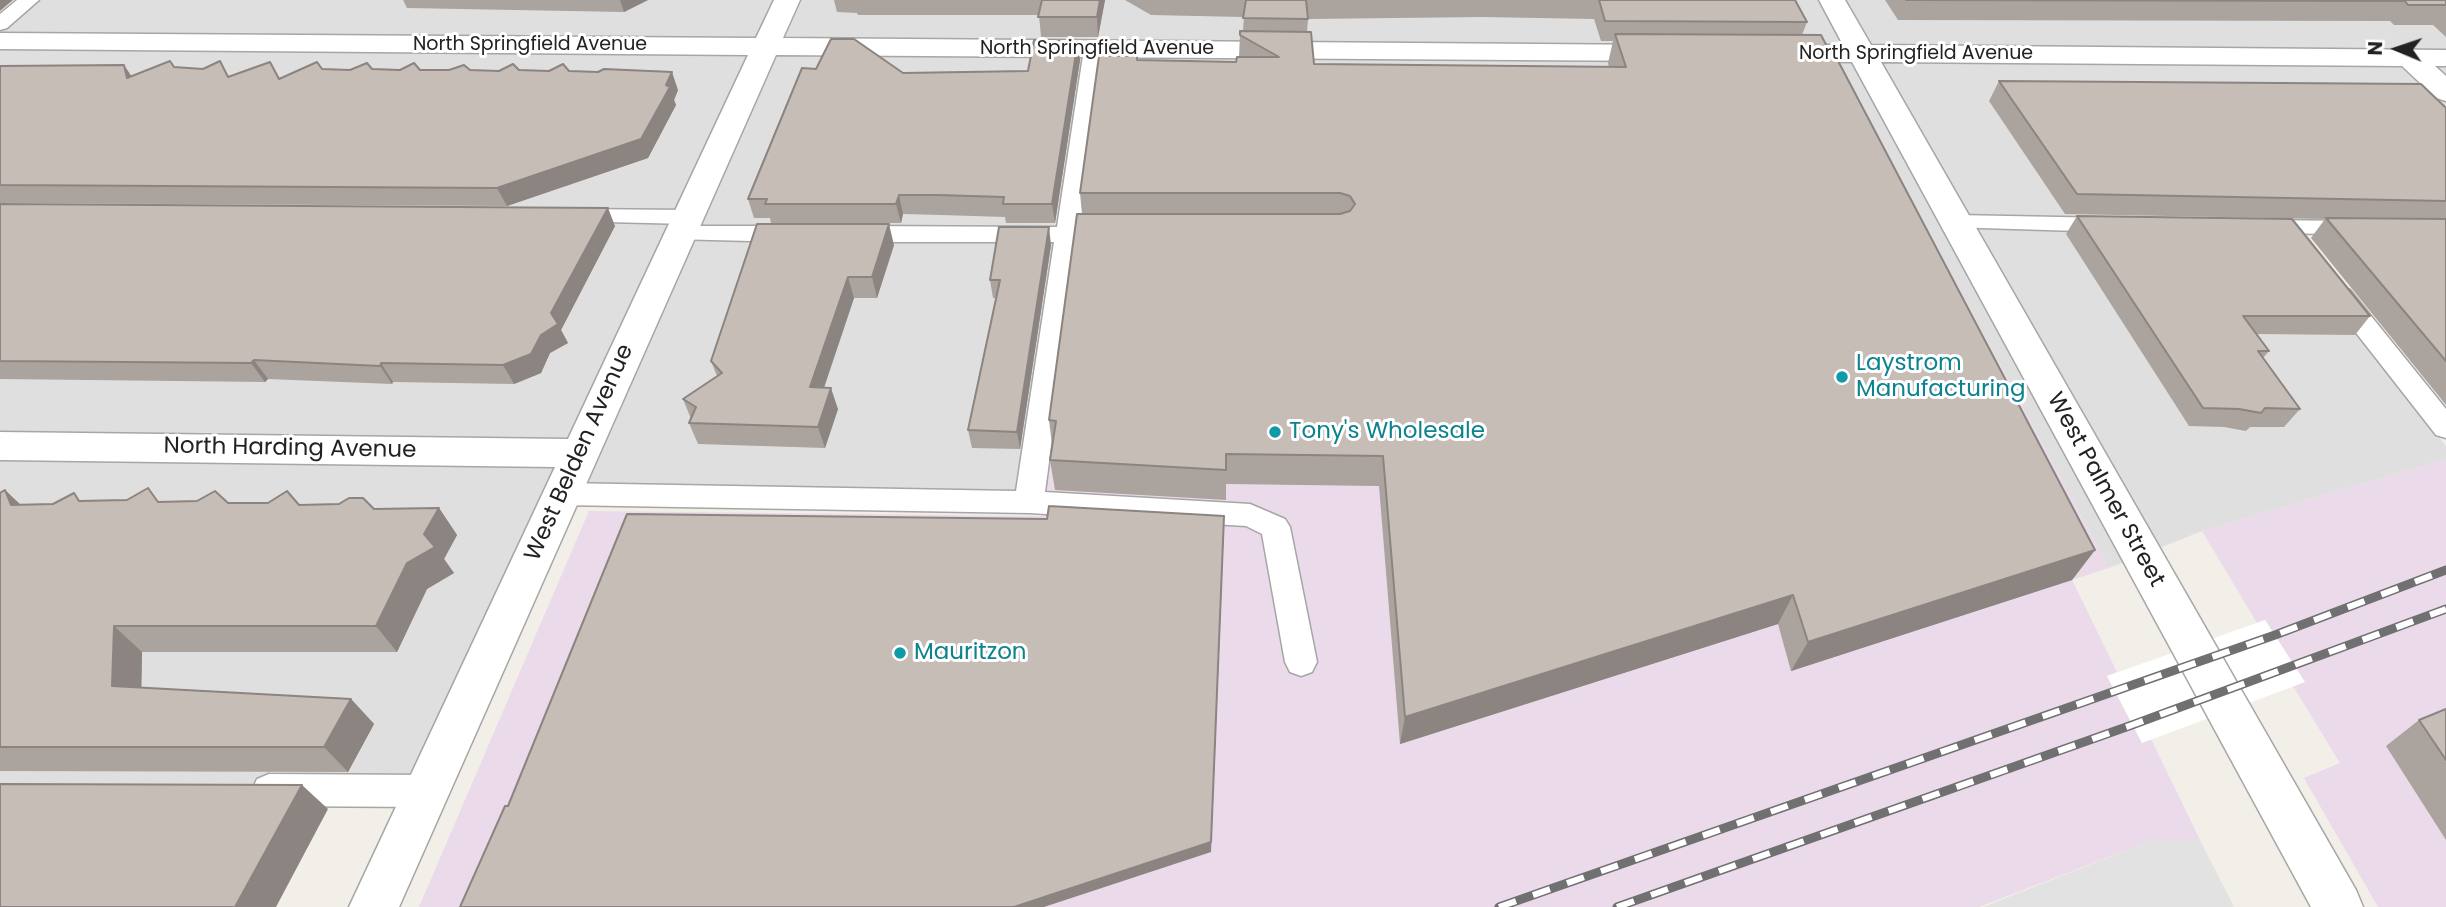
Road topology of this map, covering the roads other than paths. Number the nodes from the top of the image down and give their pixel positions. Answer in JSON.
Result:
{"nodes":[{"id":1,"x":29,"y":0,"type":"edge"},
{"id":2,"x":787,"y":0,"type":"edge"},
{"id":3,"x":1832,"y":0,"type":"edge"},
{"id":4,"x":0,"y":24,"type":"edge"},
{"id":5,"x":0,"y":41,"type":"edge"},
{"id":6,"x":766,"y":46,"type":"junction"},
{"id":7,"x":1094,"y":49,"type":"junction"},
{"id":8,"x":1687,"y":53,"type":"edge"},
{"id":9,"x":1756,"y":53,"type":"edge"},
{"id":10,"x":1862,"y":54,"type":"junction"},
{"id":11,"x":2410,"y":58,"type":"junction"},
{"id":12,"x":2446,"y":58,"type":"edge"},
{"id":13,"x":2446,"y":93,"type":"edge"},
{"id":14,"x":551,"y":216,"type":"edge"},
{"id":15,"x":1956,"y":222,"type":"junction"},
{"id":16,"x":684,"y":225,"type":"junction"},
{"id":17,"x":2133,"y":225,"type":"edge"},
{"id":18,"x":2244,"y":227,"type":"edge"},
{"id":19,"x":2286,"y":227,"type":"junction"},
{"id":20,"x":2379,"y":229,"type":"edge"},
{"id":21,"x":1068,"y":235,"type":"junction"},
{"id":22,"x":1136,"y":235,"type":"edge"},
{"id":23,"x":2302,"y":248,"type":"edge"},
{"id":24,"x":2328,"y":280,"type":"edge"},
{"id":25,"x":2446,"y":428,"type":"edge"},
{"id":26,"x":0,"y":446,"type":"edge"},
{"id":27,"x":580,"y":453,"type":"junction"},
{"id":28,"x":561,"y":494,"type":"junction"},
{"id":29,"x":1029,"y":502,"type":"junction"},
{"id":30,"x":1301,"y":662,"type":"dead end"},
{"id":31,"x":235,"y":790,"type":"edge"},
{"id":32,"x":427,"y":791,"type":"junction"},
{"id":33,"x":374,"y":907,"type":"edge"},
{"id":34,"x":2338,"y":907,"type":"edge"}],
"edges":[{"from":1,"to":4,"type":"lane"},
{"from":2,"to":6,"type":"street","name":"West Belden Avenue"},
{"from":3,"to":10,"type":"street","name":"West Palmer Street"},
{"from":5,"to":6,"type":"street","name":"North Springfield Avenue"},
{"from":6,"to":7,"type":"street","name":"North Springfield Avenue"},
{"from":6,"to":16,"type":"street","name":"West Belden Avenue"},
{"from":7,"to":8,"type":"street","name":"North Springfield Avenue"},
{"from":7,"to":21,"type":"lane"},
{"from":9,"to":10,"type":"street","name":"North Springfield Avenue"},
{"from":10,"to":11,"type":"street","name":"North Springfield Avenue"},
{"from":10,"to":15,"type":"street","name":"West Palmer Street"},
{"from":11,"to":12,"type":"street","name":"North Springfield Avenue"},
{"from":11,"to":13,"type":"street"},
{"from":14,"to":16,"type":"lane"},
{"from":15,"to":17,"type":"lane"},
{"from":15,"to":34,"type":"street","name":"West Palmer Street"},
{"from":16,"to":21,"type":"lane"},
{"from":16,"to":27,"type":"street","name":"West Belden Avenue"},
{"from":18,"to":19,"type":"lane"},
{"from":19,"to":20,"type":"lane"},
{"from":19,"to":23,"type":"lane"},
{"from":21,"to":22,"type":"lane"},
{"from":21,"to":29,"type":"lane"},
{"from":24,"to":25,"type":"lane"},
{"from":26,"to":27,"type":"street","name":"North Harding Avenue"},
{"from":27,"to":28,"type":"street","name":"West Belden Avenue"},
{"from":28,"to":29,"type":"lane"},
{"from":28,"to":32,"type":"street","name":"West Belden Avenue"},
{"from":29,"to":30,"type":"lane"},
{"from":31,"to":32,"type":"lane"},
{"from":32,"to":33,"type":"street","name":"West Belden Avenue"}]}
